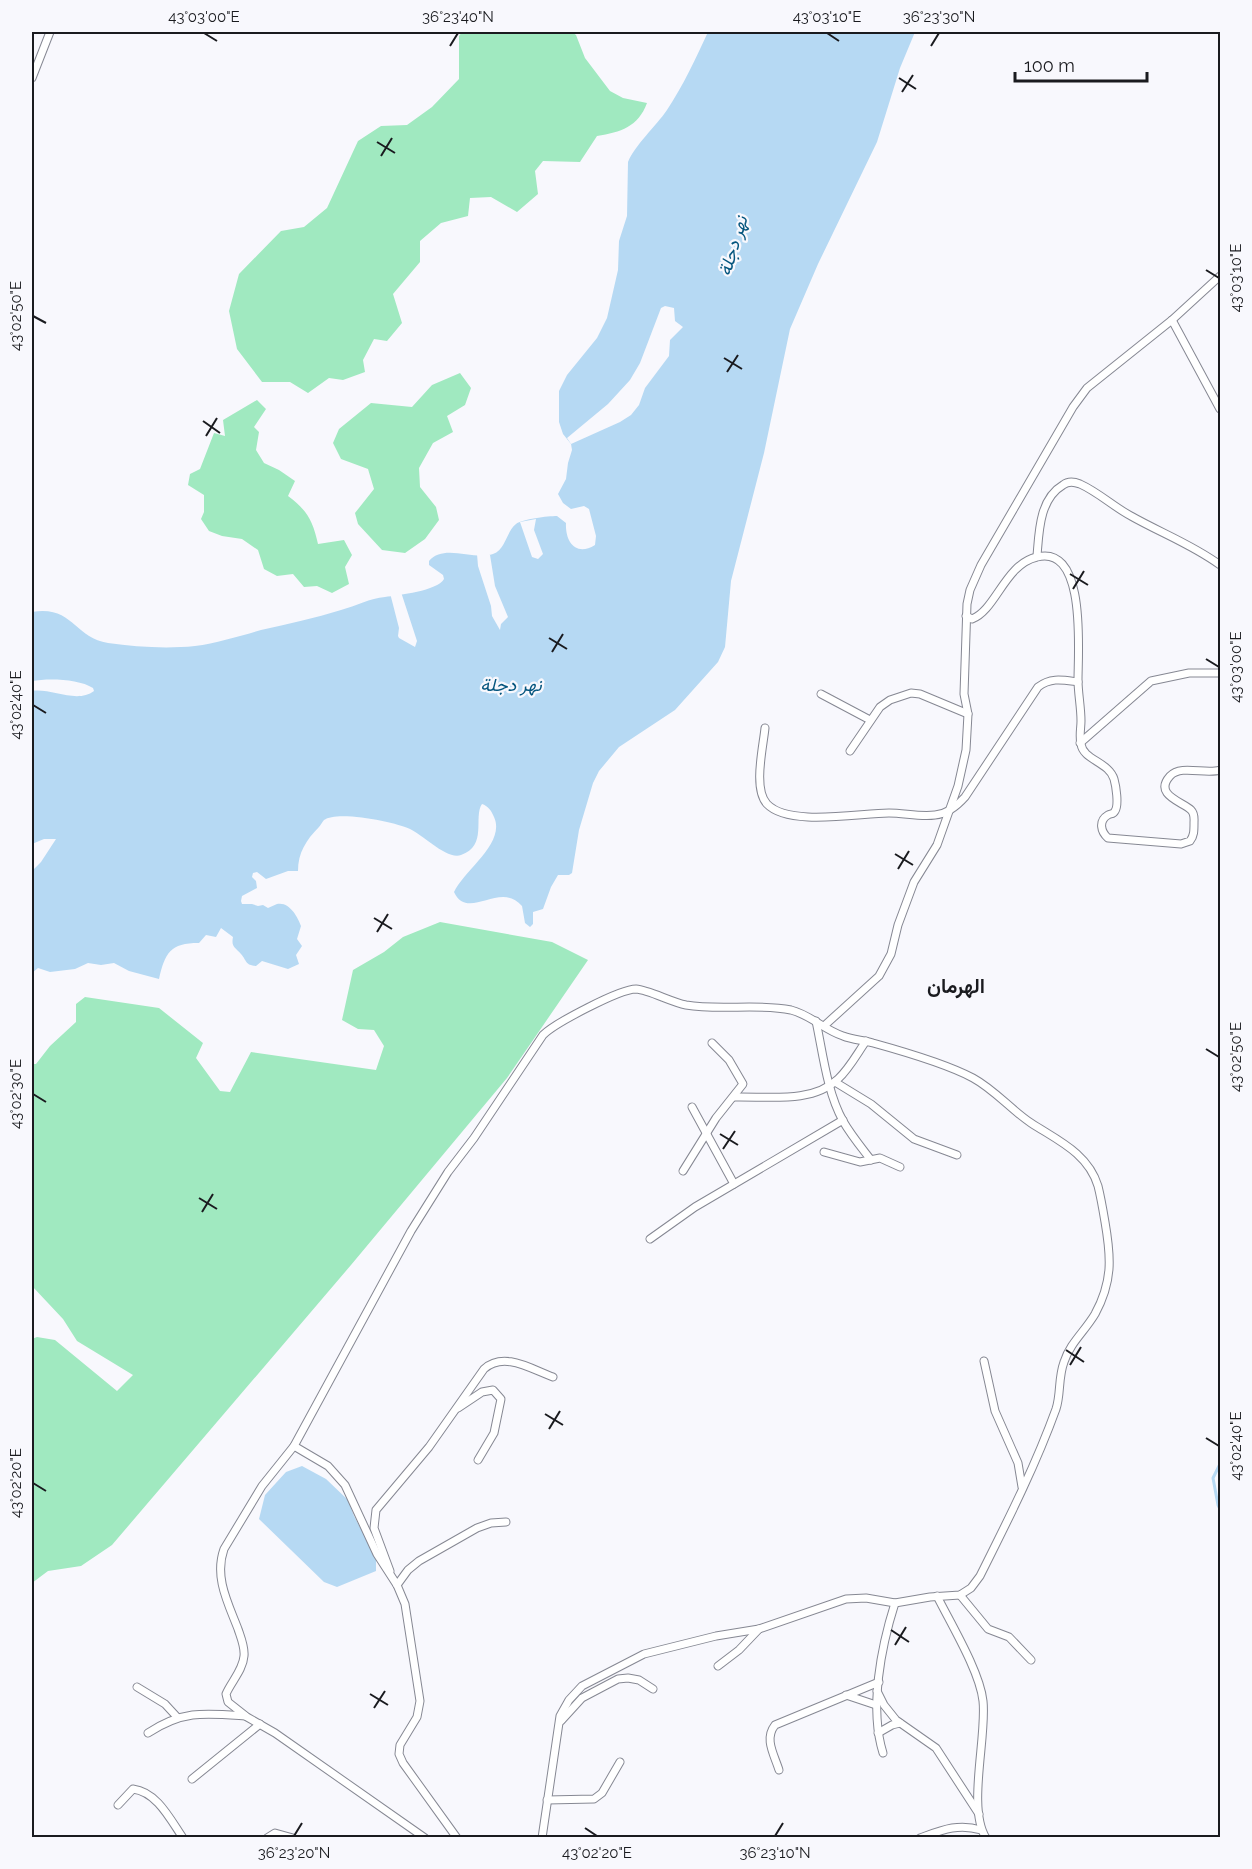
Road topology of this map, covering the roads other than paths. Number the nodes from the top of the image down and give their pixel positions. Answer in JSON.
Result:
{"nodes":[{"id":1,"x":50,"y":32,"type":"edge"},
{"id":2,"x":32,"y":78,"type":"edge"},
{"id":3,"x":1221,"y":276,"type":"edge"},
{"id":4,"x":1172,"y":320,"type":"junction"},
{"id":5,"x":1221,"y":410,"type":"edge"},
{"id":6,"x":1037,"y":556,"type":"junction"},
{"id":7,"x":1221,"y":565,"type":"edge"},
{"id":8,"x":966,"y":616,"type":"junction"},
{"id":9,"x":1221,"y":673,"type":"edge"},
{"id":10,"x":1078,"y":682,"type":"junction"},
{"id":11,"x":821,"y":694,"type":"dead end"},
{"id":12,"x":968,"y":714,"type":"junction"},
{"id":13,"x":870,"y":720,"type":"junction"},
{"id":14,"x":765,"y":728,"type":"dead end"},
{"id":15,"x":1080,"y":743,"type":"junction"},
{"id":16,"x":850,"y":751,"type":"dead end"},
{"id":17,"x":1221,"y":770,"type":"edge"},
{"id":18,"x":947,"y":812,"type":"junction"},
{"id":19,"x":816,"y":1021,"type":"junction"},
{"id":20,"x":824,"y":1026,"type":"junction"},
{"id":21,"x":866,"y":1041,"type":"junction"},
{"id":22,"x":712,"y":1043,"type":"dead end"},
{"id":23,"x":833,"y":1084,"type":"junction"},
{"id":24,"x":734,"y":1097,"type":"junction"},
{"id":25,"x":692,"y":1107,"type":"dead end"},
{"id":26,"x":843,"y":1120,"type":"junction"},
{"id":27,"x":706,"y":1134,"type":"junction"},
{"id":28,"x":824,"y":1152,"type":"dead end"},
{"id":29,"x":957,"y":1155,"type":"dead end"},
{"id":30,"x":871,"y":1160,"type":"junction"},
{"id":31,"x":900,"y":1167,"type":"dead end"},
{"id":32,"x":683,"y":1171,"type":"dead end"},
{"id":33,"x":734,"y":1184,"type":"junction"},
{"id":34,"x":650,"y":1239,"type":"dead end"},
{"id":35,"x":984,"y":1361,"type":"dead end"},
{"id":36,"x":553,"y":1377,"type":"dead end"},
{"id":37,"x":456,"y":1409,"type":"junction"},
{"id":38,"x":294,"y":1446,"type":"junction"},
{"id":39,"x":478,"y":1460,"type":"dead end"},
{"id":40,"x":1022,"y":1492,"type":"junction"},
{"id":41,"x":506,"y":1522,"type":"dead end"},
{"id":42,"x":391,"y":1576,"type":"junction"},
{"id":43,"x":397,"y":1585,"type":"junction"},
{"id":44,"x":960,"y":1594,"type":"junction"},
{"id":45,"x":937,"y":1596,"type":"junction"},
{"id":46,"x":896,"y":1602,"type":"junction"},
{"id":47,"x":759,"y":1629,"type":"junction"},
{"id":48,"x":1031,"y":1660,"type":"dead end"},
{"id":49,"x":718,"y":1666,"type":"dead end"},
{"id":50,"x":879,"y":1682,"type":"junction"},
{"id":51,"x":137,"y":1687,"type":"dead end"},
{"id":52,"x":653,"y":1689,"type":"dead end"},
{"id":53,"x":877,"y":1691,"type":"junction"},
{"id":54,"x":846,"y":1695,"type":"junction"},
{"id":55,"x":876,"y":1706,"type":"junction"},
{"id":56,"x":247,"y":1717,"type":"junction"},
{"id":57,"x":177,"y":1718,"type":"junction"},
{"id":58,"x":900,"y":1723,"type":"junction"},
{"id":59,"x":260,"y":1724,"type":"junction"},
{"id":60,"x":557,"y":1725,"type":"junction"},
{"id":61,"x":148,"y":1733,"type":"dead end"},
{"id":62,"x":878,"y":1734,"type":"junction"},
{"id":63,"x":884,"y":1754,"type":"dead end"},
{"id":64,"x":620,"y":1762,"type":"dead end"},
{"id":65,"x":779,"y":1770,"type":"dead end"},
{"id":66,"x":192,"y":1779,"type":"dead end"},
{"id":67,"x":547,"y":1800,"type":"junction"},
{"id":68,"x":118,"y":1805,"type":"dead end"},
{"id":69,"x":980,"y":1814,"type":"junction"},
{"id":70,"x":981,"y":1830,"type":"junction"},
{"id":71,"x":183,"y":1838,"type":"edge"},
{"id":72,"x":267,"y":1838,"type":"edge"},
{"id":73,"x":293,"y":1838,"type":"edge"},
{"id":74,"x":424,"y":1838,"type":"edge"},
{"id":75,"x":457,"y":1838,"type":"edge"},
{"id":76,"x":542,"y":1838,"type":"edge"},
{"id":77,"x":920,"y":1838,"type":"edge"},
{"id":78,"x":986,"y":1838,"type":"edge"}],
"edges":[{"from":1,"to":2,"type":"street"},
{"from":3,"to":4,"type":"street"},
{"from":4,"to":5,"type":"street"},
{"from":4,"to":8,"type":"street"},
{"from":6,"to":7,"type":"street"},
{"from":6,"to":8,"type":"street"},
{"from":6,"to":10,"type":"street"},
{"from":8,"to":12,"type":"street"},
{"from":9,"to":15,"type":"street"},
{"from":10,"to":15,"type":"street"},
{"from":10,"to":18,"type":"street"},
{"from":11,"to":13,"type":"street"},
{"from":12,"to":13,"type":"street"},
{"from":12,"to":18,"type":"street"},
{"from":13,"to":16,"type":"street"},
{"from":14,"to":18,"type":"street"},
{"from":15,"to":17,"type":"street"},
{"from":18,"to":20,"type":"street"},
{"from":19,"to":20,"type":"street"},
{"from":19,"to":23,"type":"street"},
{"from":19,"to":38,"type":"street"},
{"from":20,"to":21,"type":"street"},
{"from":21,"to":23,"type":"street"},
{"from":21,"to":40,"type":"street"},
{"from":22,"to":24,"type":"street"},
{"from":23,"to":24,"type":"street"},
{"from":23,"to":26,"type":"street"},
{"from":23,"to":29,"type":"street"},
{"from":24,"to":27,"type":"street"},
{"from":25,"to":27,"type":"street"},
{"from":26,"to":30,"type":"street"},
{"from":26,"to":33,"type":"street"},
{"from":27,"to":32,"type":"street"},
{"from":27,"to":33,"type":"street"},
{"from":28,"to":30,"type":"street"},
{"from":30,"to":31,"type":"street"},
{"from":33,"to":34,"type":"street"},
{"from":35,"to":40,"type":"street"},
{"from":36,"to":37,"type":"street"},
{"from":37,"to":39,"type":"street"},
{"from":37,"to":42,"type":"street"},
{"from":38,"to":42,"type":"street"},
{"from":38,"to":56,"type":"street"},
{"from":40,"to":44,"type":"street"},
{"from":41,"to":43,"type":"street"},
{"from":42,"to":43,"type":"street"},
{"from":43,"to":75,"type":"street"},
{"from":44,"to":45,"type":"street"},
{"from":44,"to":48,"type":"street"},
{"from":45,"to":46,"type":"street"},
{"from":45,"to":69,"type":"street"},
{"from":46,"to":47,"type":"street"},
{"from":46,"to":50,"type":"street"},
{"from":47,"to":49,"type":"street"},
{"from":47,"to":60,"type":"street"},
{"from":50,"to":53,"type":"street"},
{"from":50,"to":54,"type":"street"},
{"from":51,"to":57,"type":"street"},
{"from":52,"to":60,"type":"street"},
{"from":53,"to":55,"type":"street"},
{"from":53,"to":58,"type":"street"},
{"from":54,"to":55,"type":"street"},
{"from":54,"to":65,"type":"street"},
{"from":55,"to":62,"type":"street"},
{"from":56,"to":57,"type":"street"},
{"from":56,"to":59,"type":"street"},
{"from":57,"to":61,"type":"street"},
{"from":58,"to":62,"type":"street"},
{"from":58,"to":69,"type":"street"},
{"from":59,"to":66,"type":"street"},
{"from":59,"to":74,"type":"street"},
{"from":60,"to":67,"type":"street"},
{"from":62,"to":63,"type":"street"},
{"from":64,"to":67,"type":"street"},
{"from":67,"to":76,"type":"street"},
{"from":68,"to":71,"type":"street"},
{"from":69,"to":70,"type":"street"},
{"from":70,"to":77,"type":"street"},
{"from":70,"to":78,"type":"street"},
{"from":72,"to":73,"type":"street"}]}
